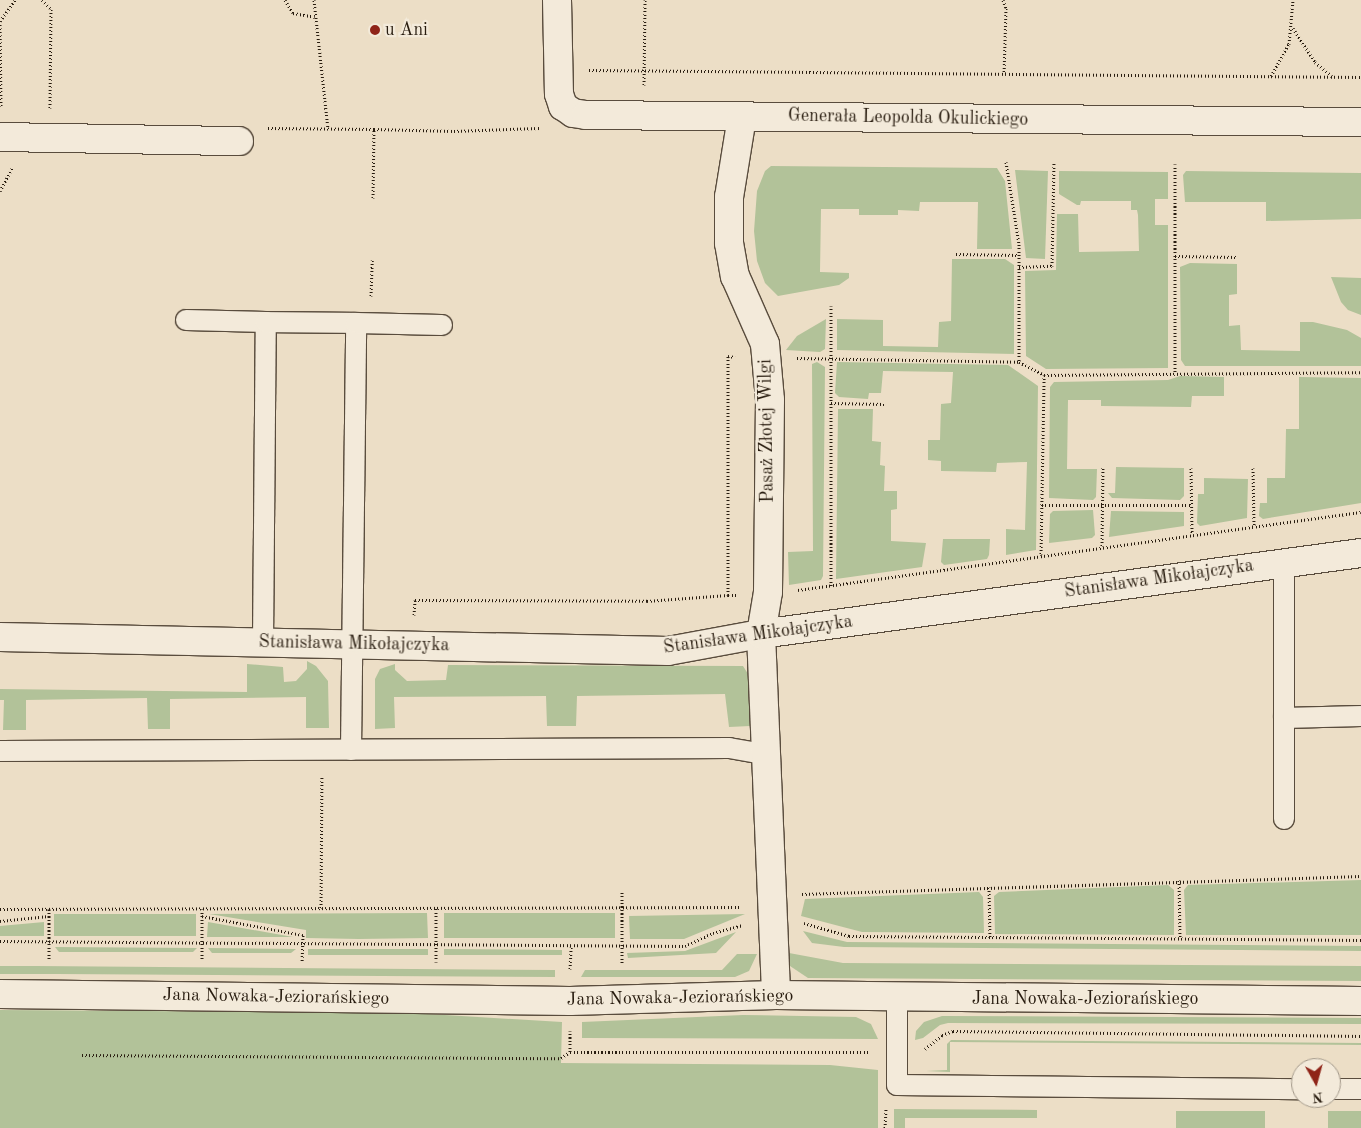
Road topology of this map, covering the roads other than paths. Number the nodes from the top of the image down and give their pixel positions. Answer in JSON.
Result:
{"nodes":[{"id":1,"x":557,"y":0,"type":"edge"},
{"id":2,"x":742,"y":116,"type":"junction"},
{"id":3,"x":1361,"y":122,"type":"edge"},
{"id":4,"x":1,"y":125,"type":"edge"},
{"id":5,"x":239,"y":141,"type":"dead end"},
{"id":6,"x":186,"y":320,"type":"dead end"},
{"id":7,"x":266,"y":322,"type":"junction"},
{"id":8,"x":356,"y":323,"type":"junction"},
{"id":9,"x":442,"y":325,"type":"dead end"},
{"id":10,"x":1361,"y":553,"type":"edge"},
{"id":11,"x":1284,"y":562,"type":"junction"},
{"id":12,"x":761,"y":634,"type":"junction"},
{"id":13,"x":0,"y":637,"type":"edge"},
{"id":14,"x":263,"y":642,"type":"junction"},
{"id":15,"x":351,"y":644,"type":"junction"},
{"id":16,"x":1361,"y":716,"type":"edge"},
{"id":17,"x":1284,"y":718,"type":"junction"},
{"id":18,"x":351,"y":750,"type":"junction"},
{"id":19,"x":0,"y":751,"type":"edge"},
{"id":20,"x":768,"y":755,"type":"junction"},
{"id":21,"x":1284,"y":820,"type":"dead end"},
{"id":22,"x":0,"y":994,"type":"edge"},
{"id":23,"x":776,"y":995,"type":"junction"},
{"id":24,"x":897,"y":998,"type":"junction"},
{"id":25,"x":1361,"y":1001,"type":"edge"},
{"id":26,"x":1291,"y":1089,"type":"edge"},
{"id":27,"x":1341,"y":1089,"type":"edge"},
{"id":28,"x":1361,"y":1090,"type":"edge"}],
"edges":[{"from":1,"to":2,"type":"street","name":"Generała Leopolda Okulickiego"},
{"from":2,"to":3,"type":"street","name":"Generała Leopolda Okulickiego"},
{"from":2,"to":12,"type":"street","name":"Pasaż Złotej Wilgi"},
{"from":4,"to":5,"type":"street"},
{"from":6,"to":7,"type":"lane"},
{"from":7,"to":8,"type":"lane"},
{"from":7,"to":14,"type":"lane"},
{"from":8,"to":9,"type":"lane"},
{"from":8,"to":15,"type":"lane"},
{"from":10,"to":11,"type":"street","name":"Stanisława Mikołajczyka"},
{"from":11,"to":12,"type":"street","name":"Stanisława Mikołajczyka"},
{"from":11,"to":17,"type":"lane"},
{"from":12,"to":15,"type":"street","name":"Stanisława Mikołajczyka"},
{"from":12,"to":20,"type":"street","name":"Pasaż Złotej Wilgi"},
{"from":13,"to":14,"type":"street","name":"Stanisława Mikołajczyka"},
{"from":14,"to":15,"type":"street","name":"Stanisława Mikołajczyka"},
{"from":15,"to":18,"type":"lane"},
{"from":16,"to":17,"type":"lane"},
{"from":17,"to":21,"type":"lane"},
{"from":18,"to":19,"type":"lane"},
{"from":18,"to":20,"type":"lane"},
{"from":20,"to":23,"type":"street","name":"Pasaż Złotej Wilgi"},
{"from":22,"to":23,"type":"street","name":"Jana Nowaka-Jeziorańskiego"},
{"from":23,"to":24,"type":"street","name":"Jana Nowaka-Jeziorańskiego"},
{"from":24,"to":25,"type":"street","name":"Jana Nowaka-Jeziorańskiego"},
{"from":24,"to":26,"type":"lane"},
{"from":27,"to":28,"type":"lane"}]}
